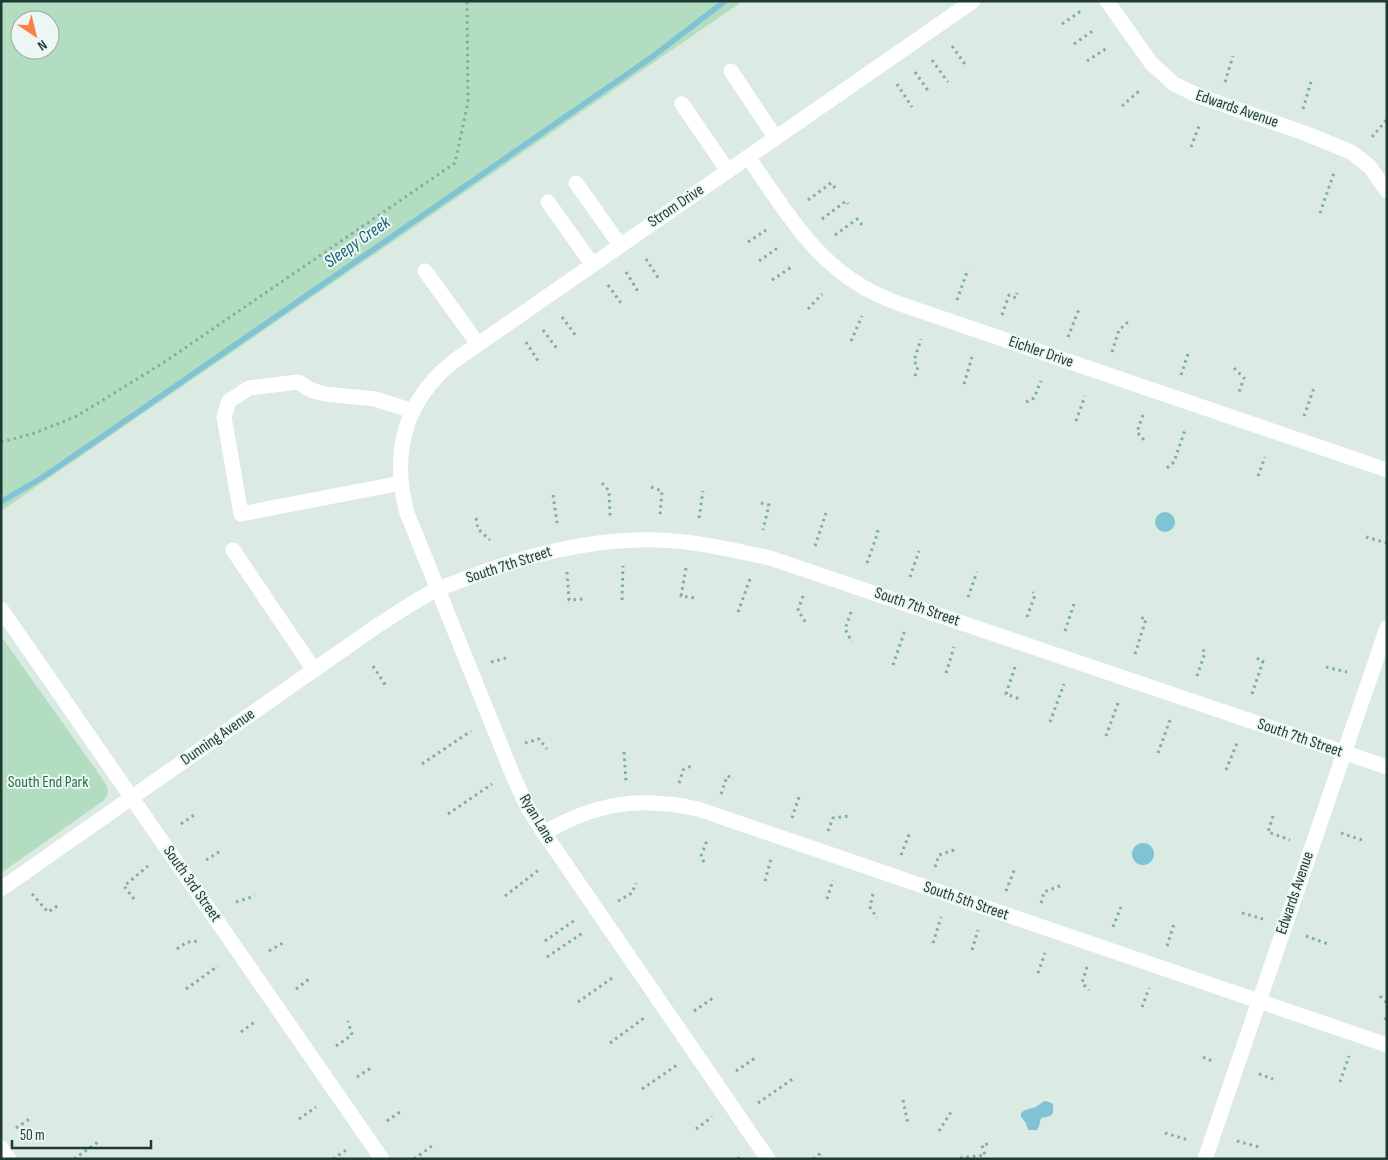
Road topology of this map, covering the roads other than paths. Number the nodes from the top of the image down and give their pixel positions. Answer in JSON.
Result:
{"nodes":[{"id":1,"x":973,"y":1,"type":"edge"},
{"id":2,"x":1107,"y":1,"type":"edge"},
{"id":3,"x":731,"y":71,"type":"dead end"},
{"id":4,"x":682,"y":104,"type":"dead end"},
{"id":5,"x":775,"y":137,"type":"junction"},
{"id":6,"x":748,"y":157,"type":"junction"},
{"id":7,"x":728,"y":171,"type":"junction"},
{"id":8,"x":576,"y":183,"type":"dead end"},
{"id":9,"x":1387,"y":190,"type":"edge"},
{"id":10,"x":548,"y":202,"type":"dead end"},
{"id":11,"x":620,"y":245,"type":"junction"},
{"id":12,"x":592,"y":264,"type":"junction"},
{"id":13,"x":425,"y":271,"type":"dead end"},
{"id":14,"x":478,"y":344,"type":"junction"},
{"id":15,"x":413,"y":411,"type":"junction"},
{"id":16,"x":404,"y":434,"type":"joint"},
{"id":17,"x":1387,"y":470,"type":"edge"},
{"id":18,"x":401,"y":483,"type":"junction"},
{"id":19,"x":233,"y":550,"type":"dead end"},
{"id":20,"x":437,"y":590,"type":"junction"},
{"id":21,"x":1,"y":609,"type":"edge"},
{"id":22,"x":1387,"y":628,"type":"edge"},
{"id":23,"x":314,"y":670,"type":"junction"},
{"id":24,"x":1344,"y":752,"type":"junction"},
{"id":25,"x":1387,"y":767,"type":"edge"},
{"id":26,"x":132,"y":797,"type":"junction"},
{"id":27,"x":544,"y":834,"type":"junction"},
{"id":28,"x":1,"y":889,"type":"edge"},
{"id":29,"x":1258,"y":1002,"type":"junction"},
{"id":30,"x":1387,"y":1044,"type":"edge"},
{"id":31,"x":1,"y":1148,"type":"edge"},
{"id":32,"x":9,"y":1159,"type":"edge"},
{"id":33,"x":382,"y":1159,"type":"edge"},
{"id":34,"x":768,"y":1159,"type":"edge"},
{"id":35,"x":1205,"y":1159,"type":"edge"}],
"edges":[{"from":1,"to":5,"type":"street","name":"Strom Drive"},
{"from":2,"to":9,"type":"street","name":"Edwards Avenue"},
{"from":3,"to":5,"type":"street"},
{"from":4,"to":7,"type":"street"},
{"from":5,"to":6,"type":"street","name":"Strom Drive"},
{"from":6,"to":7,"type":"street","name":"Strom Drive"},
{"from":6,"to":17,"type":"street","name":"Eichler Drive"},
{"from":7,"to":11,"type":"street","name":"Strom Drive"},
{"from":8,"to":11,"type":"street"},
{"from":10,"to":12,"type":"street"},
{"from":11,"to":12,"type":"street","name":"Strom Drive"},
{"from":12,"to":14,"type":"street","name":"Strom Drive"},
{"from":13,"to":14,"type":"street"},
{"from":14,"to":15,"type":"street","name":"Strom Drive"},
{"from":15,"to":16,"type":"street","name":"Strom Drive"},
{"from":15,"to":18,"type":"street"},
{"from":16,"to":18,"type":"street","name":"Ryan Lane"},
{"from":18,"to":20,"type":"street","name":"Ryan Lane"},
{"from":19,"to":23,"type":"street"},
{"from":20,"to":23,"type":"street","name":"Dunning Avenue"},
{"from":20,"to":24,"type":"street","name":"South 7th Street"},
{"from":20,"to":27,"type":"street","name":"Ryan Lane"},
{"from":21,"to":26,"type":"street","name":"South 3rd Street"},
{"from":22,"to":24,"type":"street","name":"Edwards Avenue"},
{"from":23,"to":26,"type":"street","name":"Dunning Avenue"},
{"from":24,"to":25,"type":"street","name":"South 7th Street"},
{"from":24,"to":29,"type":"street","name":"Edwards Avenue"},
{"from":26,"to":28,"type":"street","name":"Dunning Avenue"},
{"from":26,"to":33,"type":"street","name":"South 3rd Street"},
{"from":27,"to":29,"type":"street","name":"South 5th Street"},
{"from":27,"to":34,"type":"street","name":"Ryan Lane"},
{"from":29,"to":30,"type":"street","name":"South 5th Street"},
{"from":29,"to":35,"type":"street","name":"Edwards Avenue"},
{"from":31,"to":32,"type":"street"}]}
